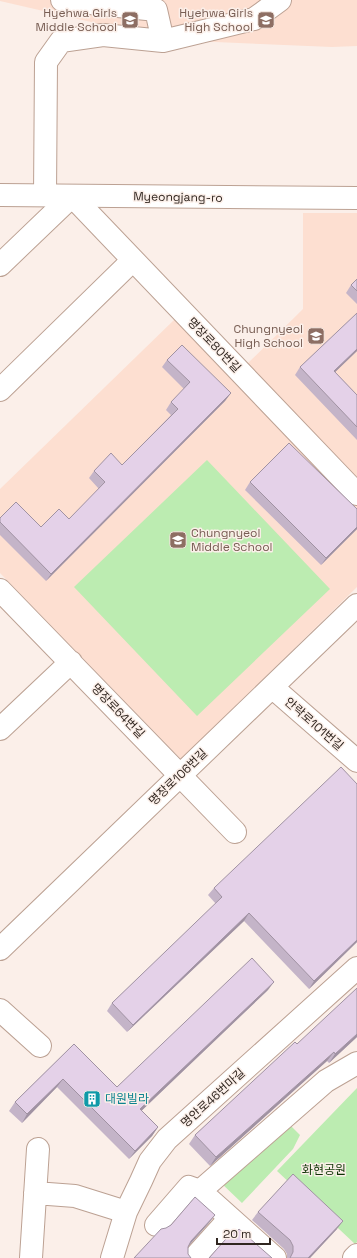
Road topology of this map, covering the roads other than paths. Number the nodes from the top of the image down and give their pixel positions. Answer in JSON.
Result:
{"nodes":[{"id":1,"x":62,"y":0,"type":"edge"},
{"id":2,"x":280,"y":0,"type":"edge"},
{"id":3,"x":163,"y":41,"type":"junction"},
{"id":4,"x":0,"y":195,"type":"edge"},
{"id":5,"x":45,"y":196,"type":"junction"},
{"id":6,"x":72,"y":196,"type":"junction"},
{"id":7,"x":357,"y":198,"type":"edge"},
{"id":8,"x":133,"y":260,"type":"junction"},
{"id":9,"x":0,"y":265,"type":"edge"},
{"id":10,"x":0,"y":390,"type":"edge"},
{"id":11,"x":357,"y":494,"type":"edge"},
{"id":12,"x":0,"y":590,"type":"edge"},
{"id":13,"x":357,"y":605,"type":"edge"},
{"id":14,"x":70,"y":662,"type":"junction"},
{"id":15,"x":272,"y":687,"type":"junction"},
{"id":16,"x":0,"y":730,"type":"edge"},
{"id":17,"x":357,"y":761,"type":"edge"},
{"id":18,"x":180,"y":776,"type":"junction"},
{"id":19,"x":235,"y":832,"type":"dead end"},
{"id":20,"x":0,"y":949,"type":"edge"},
{"id":21,"x":357,"y":968,"type":"edge"},
{"id":22,"x":0,"y":1010,"type":"edge"},
{"id":23,"x":40,"y":1046,"type":"dead end"},
{"id":24,"x":357,"y":1063,"type":"edge"},
{"id":25,"x":38,"y":1149,"type":"dead end"},
{"id":26,"x":200,"y":1191,"type":"junction"},
{"id":27,"x":35,"y":1192,"type":"junction"},
{"id":28,"x":126,"y":1212,"type":"junction"},
{"id":29,"x":230,"y":1218,"type":"junction"},
{"id":30,"x":156,"y":1225,"type":"dead end"},
{"id":31,"x":357,"y":1255,"type":"edge"},
{"id":32,"x":30,"y":1258,"type":"edge"},
{"id":33,"x":112,"y":1258,"type":"edge"},
{"id":34,"x":194,"y":1258,"type":"edge"},
{"id":35,"x":275,"y":1258,"type":"edge"},
{"id":36,"x":354,"y":1258,"type":"edge"}],
"edges":[{"from":1,"to":3,"type":"street"},
{"from":2,"to":3,"type":"street"},
{"from":3,"to":5,"type":"street"},
{"from":4,"to":5,"type":"street","name":"Myeongjang-ro"},
{"from":5,"to":6,"type":"street","name":"Myeongjang-ro"},
{"from":6,"to":7,"type":"street","name":"Myeongjang-ro"},
{"from":6,"to":8,"type":"street","name":"명장로80번길"},
{"from":6,"to":9,"type":"street"},
{"from":8,"to":10,"type":"street"},
{"from":8,"to":11,"type":"street","name":"명장로80번길"},
{"from":12,"to":14,"type":"street","name":"명장로64번길"},
{"from":13,"to":15,"type":"street","name":"명장로106번길"},
{"from":14,"to":16,"type":"street"},
{"from":14,"to":18,"type":"street","name":"명장로64번길"},
{"from":15,"to":17,"type":"street","name":"안락로101번길"},
{"from":15,"to":18,"type":"street","name":"명장로106번길"},
{"from":18,"to":19,"type":"street","name":"명장로64번길"},
{"from":18,"to":20,"type":"street","name":"명장로106번길"},
{"from":21,"to":28,"type":"street","name":"명안로46번마길"},
{"from":22,"to":23,"type":"street"},
{"from":24,"to":26,"type":"street"},
{"from":25,"to":27,"type":"street"},
{"from":26,"to":29,"type":"street"},
{"from":26,"to":30,"type":"street"},
{"from":27,"to":28,"type":"street"},
{"from":27,"to":32,"type":"street"},
{"from":28,"to":33,"type":"street","name":"명안로46번마길"},
{"from":29,"to":34,"type":"street"},
{"from":29,"to":35,"type":"street"},
{"from":31,"to":36,"type":"street"}]}
